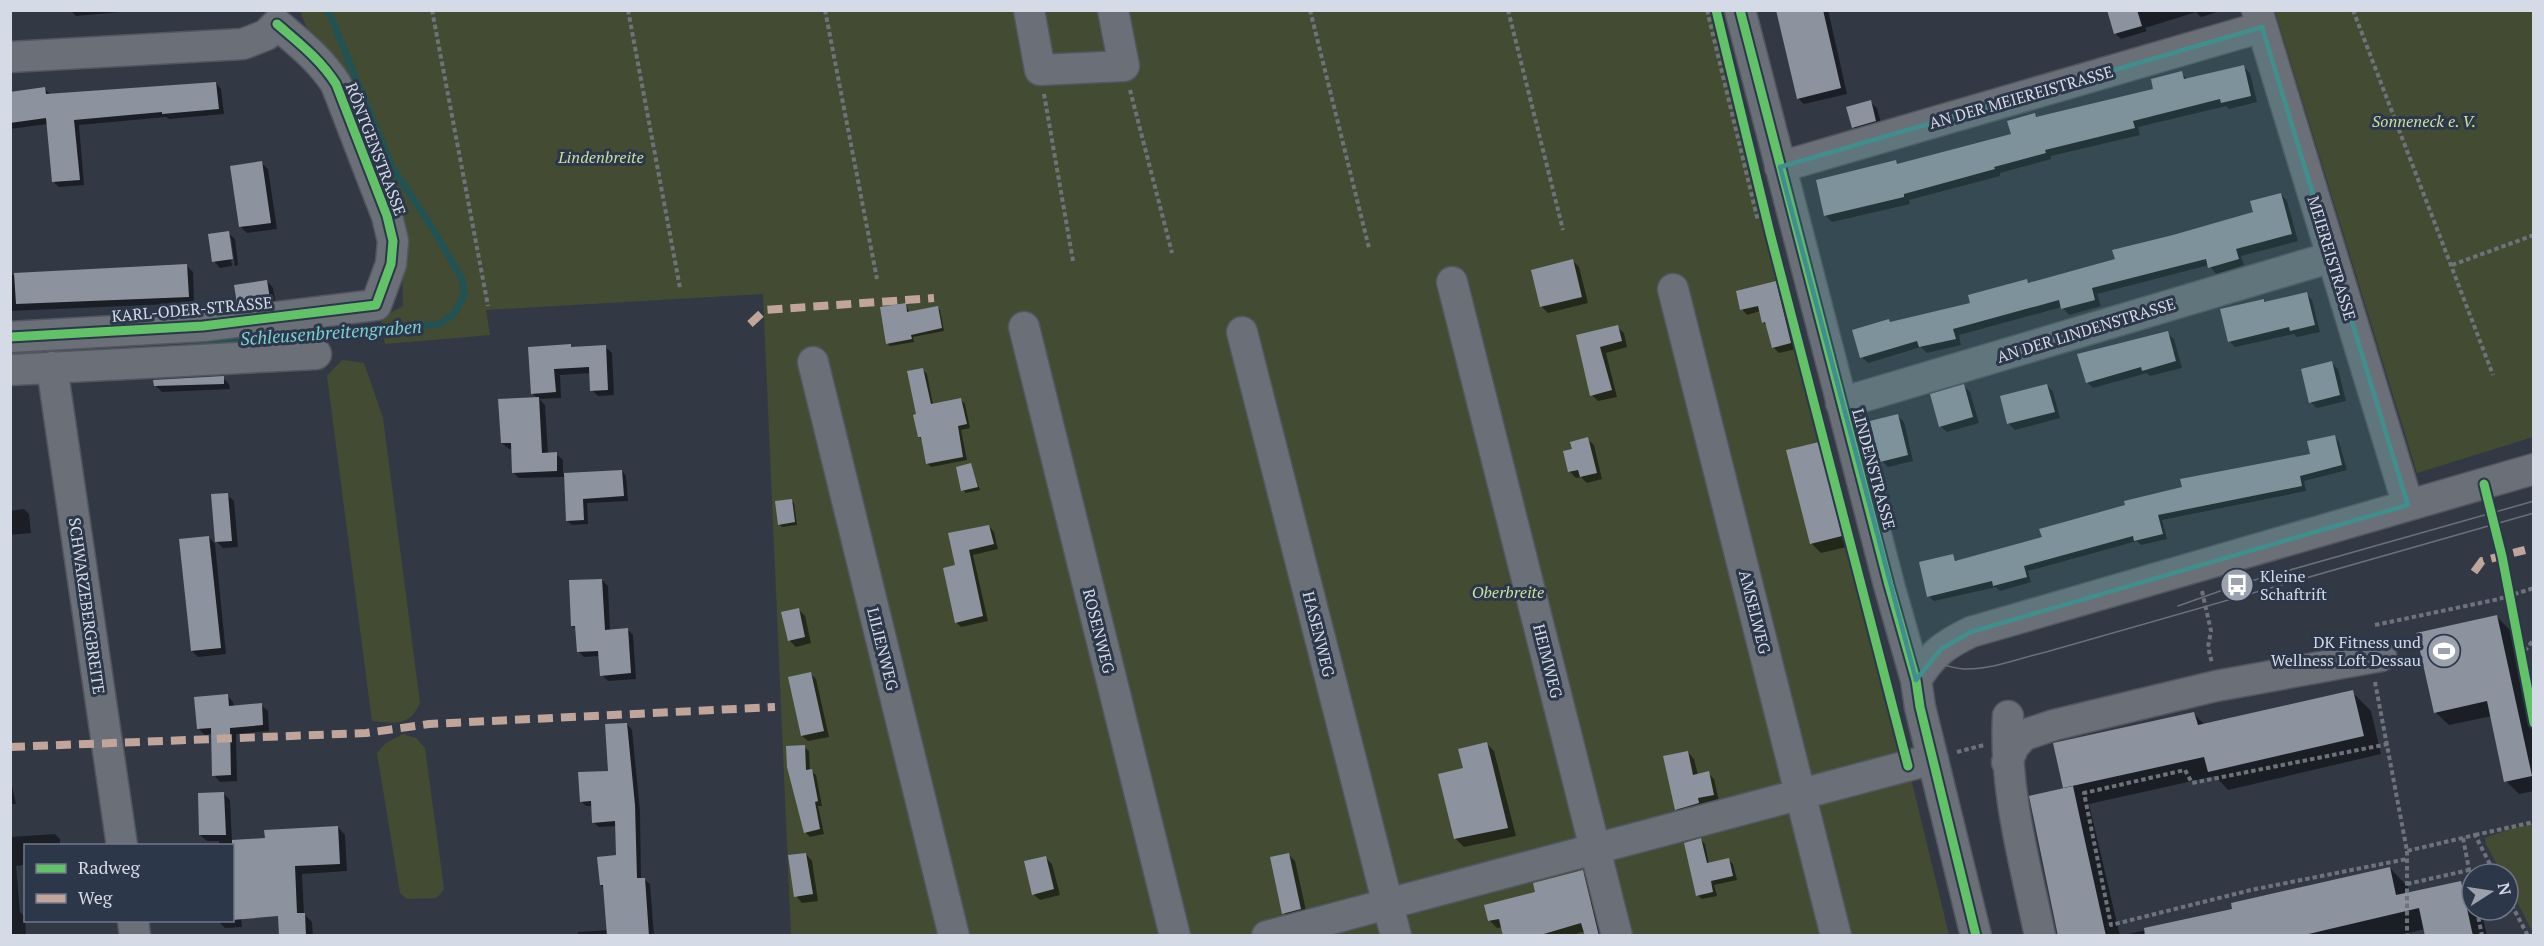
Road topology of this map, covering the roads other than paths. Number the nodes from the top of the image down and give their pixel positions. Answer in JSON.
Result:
{"nodes":[{"id":1,"x":1029,"y":10,"type":"edge"},
{"id":2,"x":1113,"y":10,"type":"edge"},
{"id":3,"x":1740,"y":10,"type":"edge"},
{"id":4,"x":279,"y":17,"type":"edge"},
{"id":5,"x":2260,"y":19,"type":"edge"},
{"id":6,"x":10,"y":57,"type":"edge"},
{"id":7,"x":1780,"y":167,"type":"junction"},
{"id":8,"x":2332,"y":257,"type":"junction"},
{"id":9,"x":1452,"y":282,"type":"dead end"},
{"id":10,"x":1673,"y":289,"type":"dead end"},
{"id":11,"x":376,"y":305,"type":"joint"},
{"id":12,"x":1024,"y":327,"type":"dead end"},
{"id":13,"x":1242,"y":332,"type":"dead end"},
{"id":14,"x":10,"y":337,"type":"edge"},
{"id":15,"x":316,"y":354,"type":"dead end"},
{"id":16,"x":813,"y":362,"type":"dead end"},
{"id":17,"x":52,"y":367,"type":"junction"},
{"id":18,"x":10,"y":370,"type":"edge"},
{"id":19,"x":1841,"y":403,"type":"junction"},
{"id":20,"x":2534,"y":469,"type":"edge"},
{"id":21,"x":2408,"y":505,"type":"junction"},
{"id":22,"x":2376,"y":657,"type":"road end"},
{"id":23,"x":1916,"y":680,"type":"junction"},
{"id":24,"x":1933,"y":759,"type":"junction"},
{"id":25,"x":1802,"y":795,"type":"junction"},
{"id":26,"x":122,"y":844,"type":"edge"},
{"id":27,"x":1595,"y":847,"type":"junction"},
{"id":28,"x":1388,"y":903,"type":"junction"},
{"id":29,"x":954,"y":936,"type":"edge"},
{"id":30,"x":1175,"y":936,"type":"edge"},
{"id":31,"x":1267,"y":936,"type":"edge"},
{"id":32,"x":1396,"y":936,"type":"edge"},
{"id":33,"x":1617,"y":936,"type":"edge"},
{"id":34,"x":1836,"y":936,"type":"edge"},
{"id":35,"x":1976,"y":936,"type":"edge"},
{"id":36,"x":2040,"y":936,"type":"edge"}],
"edges":[{"from":1,"to":2,"type":"street"},
{"from":3,"to":7,"type":"street","name":"LINDENSTRASSE"},
{"from":4,"to":6,"type":"street","name":"RÖNTGENSTRASSE"},
{"from":4,"to":11,"type":"street","name":"RÖNTGENSTRASSE"},
{"from":5,"to":7,"type":"street","name":"AN DER MEIEREISTRASSE"},
{"from":5,"to":8,"type":"street","name":"MEIEREISTRASSE"},
{"from":7,"to":19,"type":"street","name":"LINDENSTRASSE"},
{"from":8,"to":19,"type":"street","name":"AN DER LINDENSTRASSE"},
{"from":8,"to":21,"type":"street","name":"MEIEREISTRASSE"},
{"from":9,"to":27,"type":"street","name":"HEIMWEG"},
{"from":10,"to":25,"type":"street","name":"AMSELWEG"},
{"from":11,"to":14,"type":"street","name":"KARL-ODER-STRASSE"},
{"from":12,"to":30,"type":"street","name":"ROSENWEG"},
{"from":13,"to":28,"type":"street","name":"HASENWEG"},
{"from":15,"to":17,"type":"street"},
{"from":16,"to":29,"type":"street","name":"LILIENWEG"},
{"from":17,"to":18,"type":"street"},
{"from":17,"to":26,"type":"street","name":"SCHWARZEBERGBREITE"},
{"from":19,"to":23,"type":"street","name":"LINDENSTRASSE"},
{"from":20,"to":21,"type":"street"},
{"from":21,"to":23,"type":"street"},
{"from":22,"to":36,"type":"street"},
{"from":23,"to":24,"type":"street","name":"LINDENSTRASSE"},
{"from":24,"to":25,"type":"street"},
{"from":24,"to":35,"type":"street","name":"LINDENSTRASSE"},
{"from":25,"to":27,"type":"street"},
{"from":25,"to":34,"type":"street","name":"AMSELWEG"},
{"from":27,"to":28,"type":"street"},
{"from":27,"to":33,"type":"street","name":"HEIMWEG"},
{"from":28,"to":31,"type":"street"},
{"from":28,"to":32,"type":"street","name":"HASENWEG"}]}
